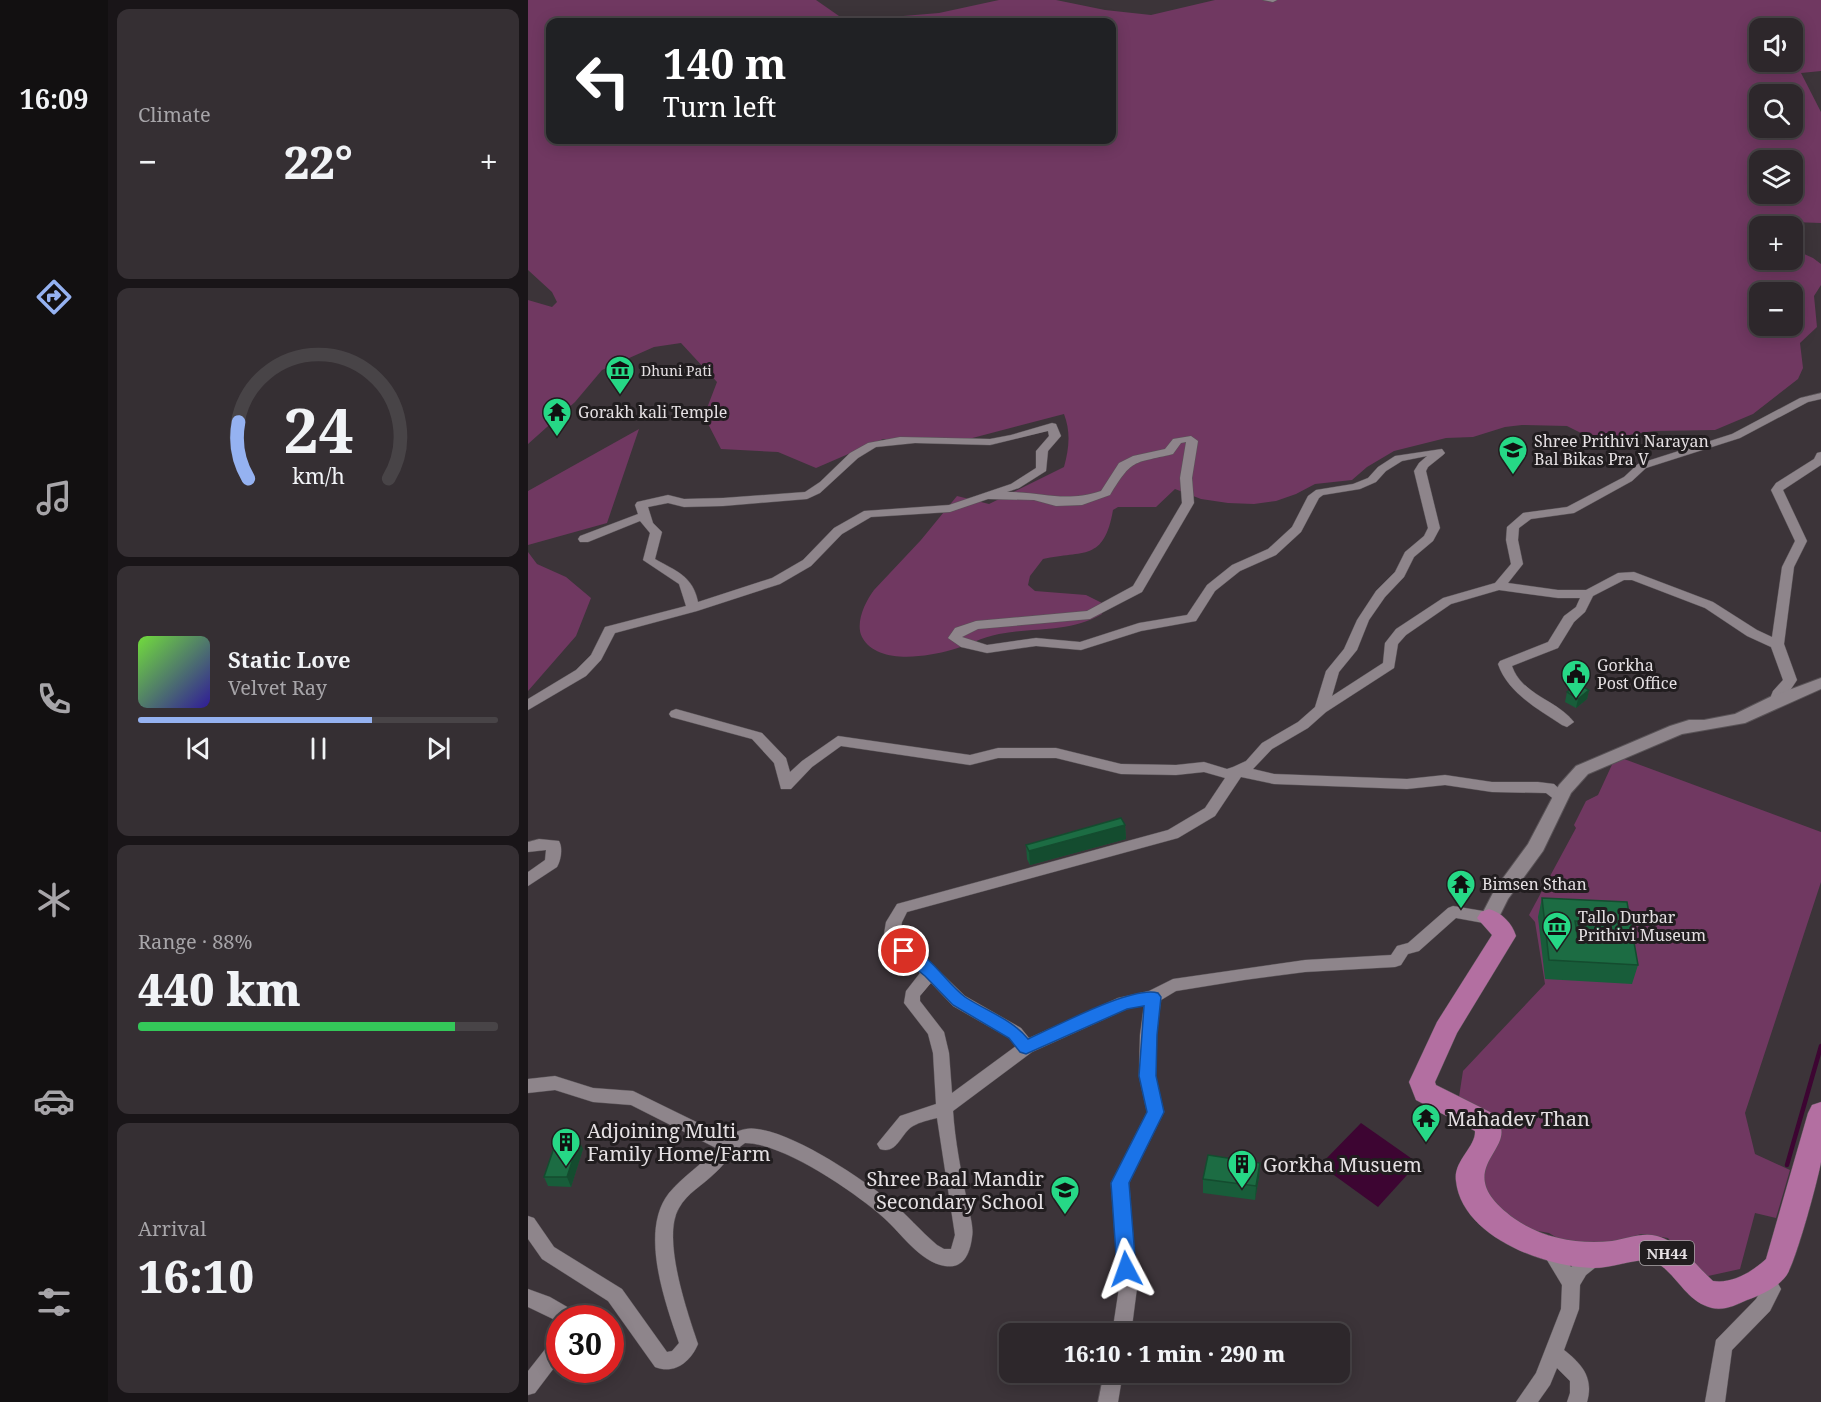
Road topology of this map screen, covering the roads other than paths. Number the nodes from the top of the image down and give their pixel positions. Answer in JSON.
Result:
{"nodes":[{"id":1,"x":1267,"y":0,"type":"edge"},
{"id":2,"x":1273,"y":0,"type":"edge"},
{"id":3,"x":1821,"y":396,"type":"edge"},
{"id":4,"x":1821,"y":455,"type":"edge"},
{"id":5,"x":991,"y":496,"type":"junction"},
{"id":6,"x":643,"y":516,"type":"junction"},
{"id":7,"x":584,"y":539,"type":"dead end"},
{"id":8,"x":1499,"y":586,"type":"junction"},
{"id":9,"x":1588,"y":594,"type":"junction"},
{"id":10,"x":693,"y":608,"type":"junction"},
{"id":11,"x":1777,"y":644,"type":"junction"},
{"id":12,"x":1821,"y":683,"type":"edge"},
{"id":13,"x":1776,"y":701,"type":"junction"},
{"id":14,"x":528,"y":705,"type":"edge"},
{"id":15,"x":1321,"y":709,"type":"junction"},
{"id":16,"x":676,"y":714,"type":"dead end"},
{"id":17,"x":1567,"y":722,"type":"dead end"},
{"id":18,"x":1238,"y":771,"type":"junction"},
{"id":19,"x":1560,"y":796,"type":"junction"},
{"id":20,"x":528,"y":847,"type":"edge"},
{"id":21,"x":528,"y":880,"type":"edge"},
{"id":22,"x":1489,"y":918,"type":"junction"},
{"id":23,"x":930,"y":972,"type":"junction"},
{"id":24,"x":1153,"y":997,"type":"junction"},
{"id":25,"x":1026,"y":1047,"type":"junction"},
{"id":26,"x":528,"y":1086,"type":"edge"},
{"id":27,"x":945,"y":1108,"type":"junction"},
{"id":28,"x":1821,"y":1113,"type":"edge"},
{"id":29,"x":886,"y":1144,"type":"dead end"},
{"id":30,"x":728,"y":1146,"type":"junction"},
{"id":31,"x":528,"y":1224,"type":"edge"},
{"id":32,"x":1550,"y":1250,"type":"junction"},
{"id":33,"x":1598,"y":1255,"type":"junction"},
{"id":34,"x":1764,"y":1277,"type":"junction"},
{"id":35,"x":1571,"y":1284,"type":"junction"},
{"id":36,"x":528,"y":1298,"type":"edge"},
{"id":37,"x":546,"y":1305,"type":"edge"},
{"id":38,"x":1123,"y":1323,"type":"edge"},
{"id":39,"x":1553,"y":1353,"type":"junction"},
{"id":40,"x":546,"y":1362,"type":"edge"},
{"id":41,"x":1112,"y":1383,"type":"edge"},
{"id":42,"x":528,"y":1386,"type":"edge"},
{"id":43,"x":1108,"y":1402,"type":"edge"},
{"id":44,"x":1526,"y":1402,"type":"edge"},
{"id":45,"x":1577,"y":1402,"type":"edge"},
{"id":46,"x":1715,"y":1402,"type":"edge"}],
"edges":[{"from":1,"to":2,"type":"street"},
{"from":3,"to":8,"type":"street"},
{"from":4,"to":11,"type":"street"},
{"from":5,"to":6,"type":"street"},
{"from":5,"to":10,"type":"street"},
{"from":5,"to":15,"type":"street"},
{"from":6,"to":7,"type":"street"},
{"from":6,"to":10,"type":"street"},
{"from":8,"to":9,"type":"street"},
{"from":8,"to":15,"type":"street"},
{"from":9,"to":11,"type":"street"},
{"from":9,"to":17,"type":"street"},
{"from":10,"to":14,"type":"street"},
{"from":11,"to":13,"type":"street"},
{"from":12,"to":13,"type":"street"},
{"from":13,"to":19,"type":"street"},
{"from":15,"to":18,"type":"street"},
{"from":16,"to":18,"type":"street"},
{"from":18,"to":19,"type":"street"},
{"from":18,"to":23,"type":"street"},
{"from":19,"to":22,"type":"street"},
{"from":20,"to":21,"type":"street"},
{"from":22,"to":24,"type":"street"},
{"from":22,"to":32,"type":"main road","number":"NH44"},
{"from":23,"to":25,"type":"street"},
{"from":23,"to":27,"type":"street"},
{"from":24,"to":25,"type":"street"},
{"from":24,"to":38,"type":"street"},
{"from":25,"to":27,"type":"street"},
{"from":26,"to":30,"type":"street"},
{"from":27,"to":29,"type":"street"},
{"from":27,"to":30,"type":"street"},
{"from":28,"to":34,"type":"main road","number":"NH44"},
{"from":30,"to":31,"type":"street"},
{"from":32,"to":33,"type":"main road","number":"NH44"},
{"from":32,"to":35,"type":"street"},
{"from":33,"to":34,"type":"main road","number":"NH44"},
{"from":33,"to":35,"type":"street"},
{"from":34,"to":46,"type":"street"},
{"from":35,"to":39,"type":"street"},
{"from":36,"to":37,"type":"street"},
{"from":39,"to":44,"type":"street"},
{"from":39,"to":45,"type":"street"},
{"from":40,"to":42,"type":"street"},
{"from":41,"to":43,"type":"street"}]}
